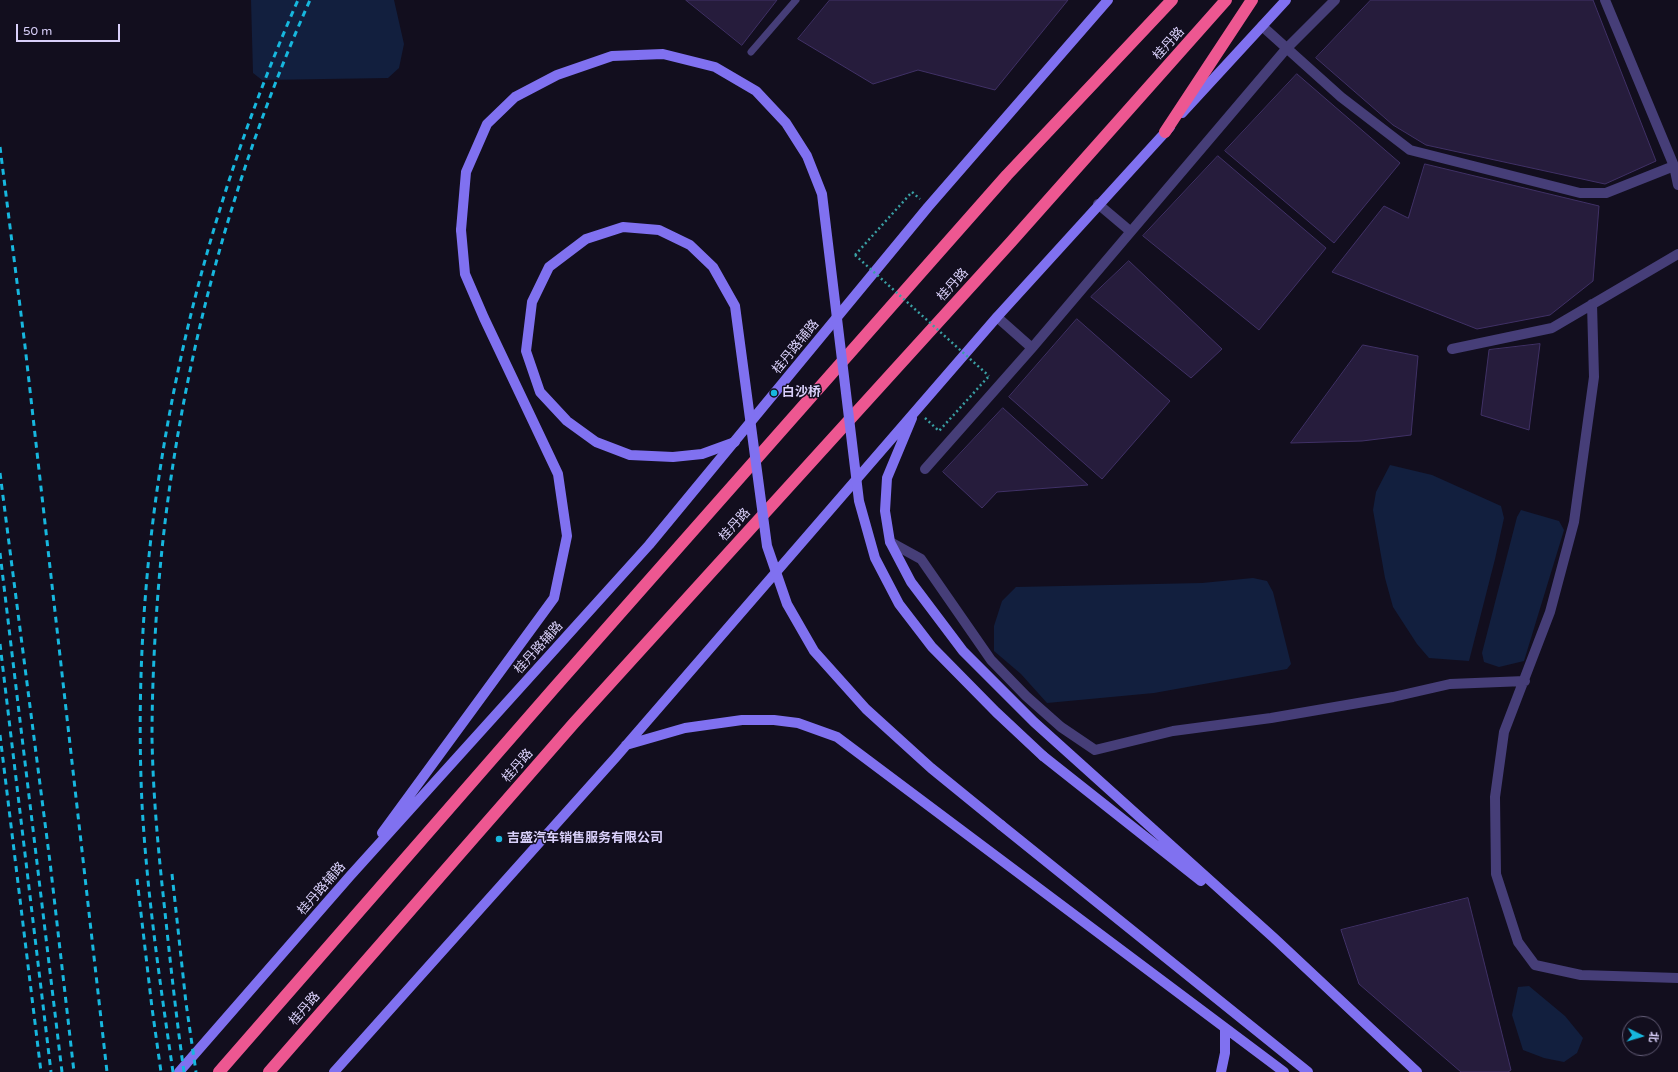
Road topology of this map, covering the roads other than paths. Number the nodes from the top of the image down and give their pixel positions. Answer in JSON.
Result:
{"nodes":[{"id":1,"x":796,"y":0,"type":"edge"},
{"id":2,"x":1108,"y":0,"type":"edge"},
{"id":3,"x":1172,"y":0,"type":"edge"},
{"id":4,"x":1226,"y":0,"type":"edge"},
{"id":5,"x":1252,"y":0,"type":"edge"},
{"id":6,"x":1286,"y":0,"type":"edge"},
{"id":7,"x":1335,"y":0,"type":"edge"},
{"id":8,"x":1606,"y":0,"type":"edge"},
{"id":9,"x":1262,"y":26,"type":"junction"},
{"id":10,"x":1286,"y":48,"type":"junction"},
{"id":11,"x":751,"y":52,"type":"dead end"},
{"id":12,"x":1164,"y":132,"type":"junction"},
{"id":13,"x":1674,"y":166,"type":"junction"},
{"id":14,"x":1678,"y":185,"type":"edge"},
{"id":15,"x":1098,"y":204,"type":"junction"},
{"id":16,"x":1130,"y":231,"type":"junction"},
{"id":17,"x":1678,"y":254,"type":"edge"},
{"id":18,"x":1592,"y":304,"type":"junction"},
{"id":19,"x":997,"y":317,"type":"junction"},
{"id":20,"x":1032,"y":348,"type":"junction"},
{"id":21,"x":1452,"y":349,"type":"dead end"},
{"id":22,"x":916,"y":410,"type":"junction"},
{"id":23,"x":735,"y":442,"type":"junction"},
{"id":24,"x":925,"y":469,"type":"dead end"},
{"id":25,"x":890,"y":542,"type":"junction"},
{"id":26,"x":1525,"y":681,"type":"junction"},
{"id":27,"x":626,"y":745,"type":"junction"},
{"id":28,"x":350,"y":876,"type":"junction"},
{"id":29,"x":1274,"y":938,"type":"junction"},
{"id":30,"x":1678,"y":978,"type":"edge"},
{"id":31,"x":1225,"y":1028,"type":"junction"},
{"id":32,"x":179,"y":1072,"type":"edge"},
{"id":33,"x":219,"y":1072,"type":"edge"},
{"id":34,"x":269,"y":1072,"type":"edge"},
{"id":35,"x":334,"y":1072,"type":"edge"},
{"id":36,"x":1221,"y":1072,"type":"edge"},
{"id":37,"x":1284,"y":1072,"type":"edge"},
{"id":38,"x":1308,"y":1072,"type":"edge"},
{"id":39,"x":1417,"y":1072,"type":"edge"}],
"edges":[{"from":1,"to":11,"type":"lane"},
{"from":2,"to":23,"type":"main road","name":"桂丹路辅路"},
{"from":3,"to":33,"type":"highway","name":"桂丹路"},
{"from":4,"to":34,"type":"highway","name":"桂丹路"},
{"from":5,"to":12,"type":"highway"},
{"from":6,"to":9,"type":"main road"},
{"from":7,"to":10,"type":"street"},
{"from":8,"to":13,"type":"street"},
{"from":9,"to":10,"type":"street"},
{"from":9,"to":12,"type":"main road"},
{"from":10,"to":13,"type":"street"},
{"from":10,"to":16,"type":"street"},
{"from":12,"to":15,"type":"main road"},
{"from":13,"to":14,"type":"street"},
{"from":15,"to":16,"type":"street"},
{"from":15,"to":19,"type":"main road"},
{"from":16,"to":20,"type":"street"},
{"from":17,"to":18,"type":"street"},
{"from":18,"to":21,"type":"street"},
{"from":18,"to":26,"type":"street"},
{"from":19,"to":20,"type":"street"},
{"from":19,"to":22,"type":"main road"},
{"from":20,"to":24,"type":"street"},
{"from":22,"to":25,"type":"main road"},
{"from":22,"to":27,"type":"main road"},
{"from":23,"to":28,"type":"main road","name":"桂丹路辅路"},
{"from":23,"to":38,"type":"main road","bridge":true},
{"from":25,"to":26,"type":"street"},
{"from":25,"to":29,"type":"main road"},
{"from":26,"to":30,"type":"street"},
{"from":27,"to":31,"type":"main road"},
{"from":27,"to":35,"type":"main road"},
{"from":28,"to":29,"type":"main road","bridge":true},
{"from":28,"to":32,"type":"main road","name":"桂丹路辅路"},
{"from":29,"to":39,"type":"main road"},
{"from":31,"to":36,"type":"main road"},
{"from":31,"to":37,"type":"main road"}]}
